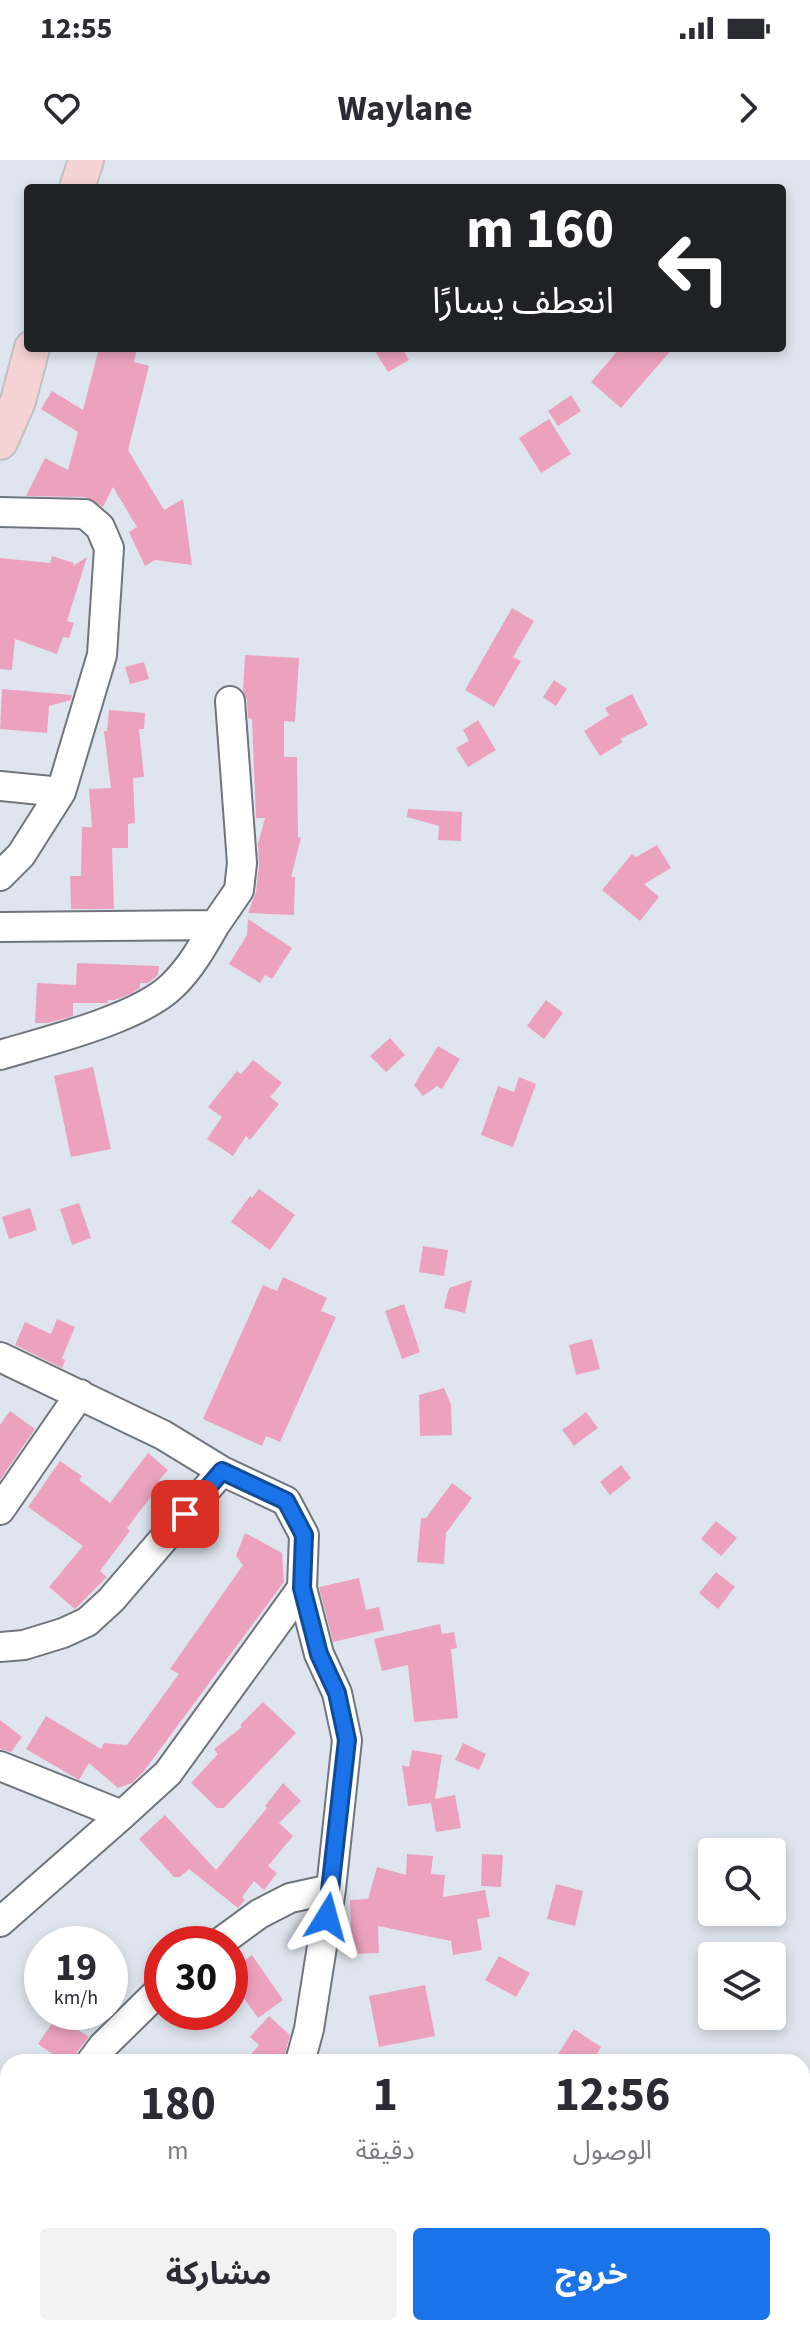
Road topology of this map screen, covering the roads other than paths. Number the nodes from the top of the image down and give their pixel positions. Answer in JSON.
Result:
{"nodes":[{"id":1,"x":86,"y":160,"type":"edge"},
{"id":2,"x":78,"y":184,"type":"edge"},
{"id":3,"x":31,"y":352,"type":"edge"},
{"id":4,"x":0,"y":442,"type":"edge"},
{"id":5,"x":0,"y":512,"type":"edge"},
{"id":6,"x":230,"y":701,"type":"dead end"},
{"id":7,"x":0,"y":786,"type":"edge"},
{"id":8,"x":61,"y":792,"type":"junction"},
{"id":9,"x":0,"y":876,"type":"edge"},
{"id":10,"x":215,"y":925,"type":"junction"},
{"id":11,"x":0,"y":927,"type":"edge"},
{"id":12,"x":0,"y":1055,"type":"edge"},
{"id":13,"x":0,"y":1357,"type":"edge"},
{"id":14,"x":80,"y":1394,"type":"junction"},
{"id":15,"x":222,"y":1471,"type":"junction"},
{"id":16,"x":0,"y":1510,"type":"edge"},
{"id":17,"x":302,"y":1588,"type":"junction"},
{"id":18,"x":0,"y":1647,"type":"edge"},
{"id":19,"x":0,"y":1766,"type":"edge"},
{"id":20,"x":122,"y":1815,"type":"junction"},
{"id":21,"x":331,"y":1889,"type":"junction"},
{"id":22,"x":0,"y":1922,"type":"edge"},
{"id":23,"x":243,"y":1926,"type":"edge"},
{"id":24,"x":144,"y":2006,"type":"edge"},
{"id":25,"x":97,"y":2054,"type":"edge"},
{"id":26,"x":302,"y":2054,"type":"edge"}],
"edges":[{"from":1,"to":2,"type":"main road"},
{"from":3,"to":4,"type":"main road"},
{"from":5,"to":8,"type":"street"},
{"from":6,"to":10,"type":"street"},
{"from":7,"to":8,"type":"street"},
{"from":8,"to":9,"type":"street"},
{"from":10,"to":11,"type":"street"},
{"from":10,"to":12,"type":"street"},
{"from":13,"to":14,"type":"street"},
{"from":14,"to":15,"type":"street"},
{"from":14,"to":16,"type":"street"},
{"from":15,"to":17,"type":"street"},
{"from":15,"to":18,"type":"street"},
{"from":17,"to":20,"type":"street"},
{"from":17,"to":21,"type":"street"},
{"from":19,"to":20,"type":"street"},
{"from":20,"to":22,"type":"street"},
{"from":21,"to":23,"type":"street"},
{"from":21,"to":26,"type":"street"},
{"from":24,"to":25,"type":"street"}]}
